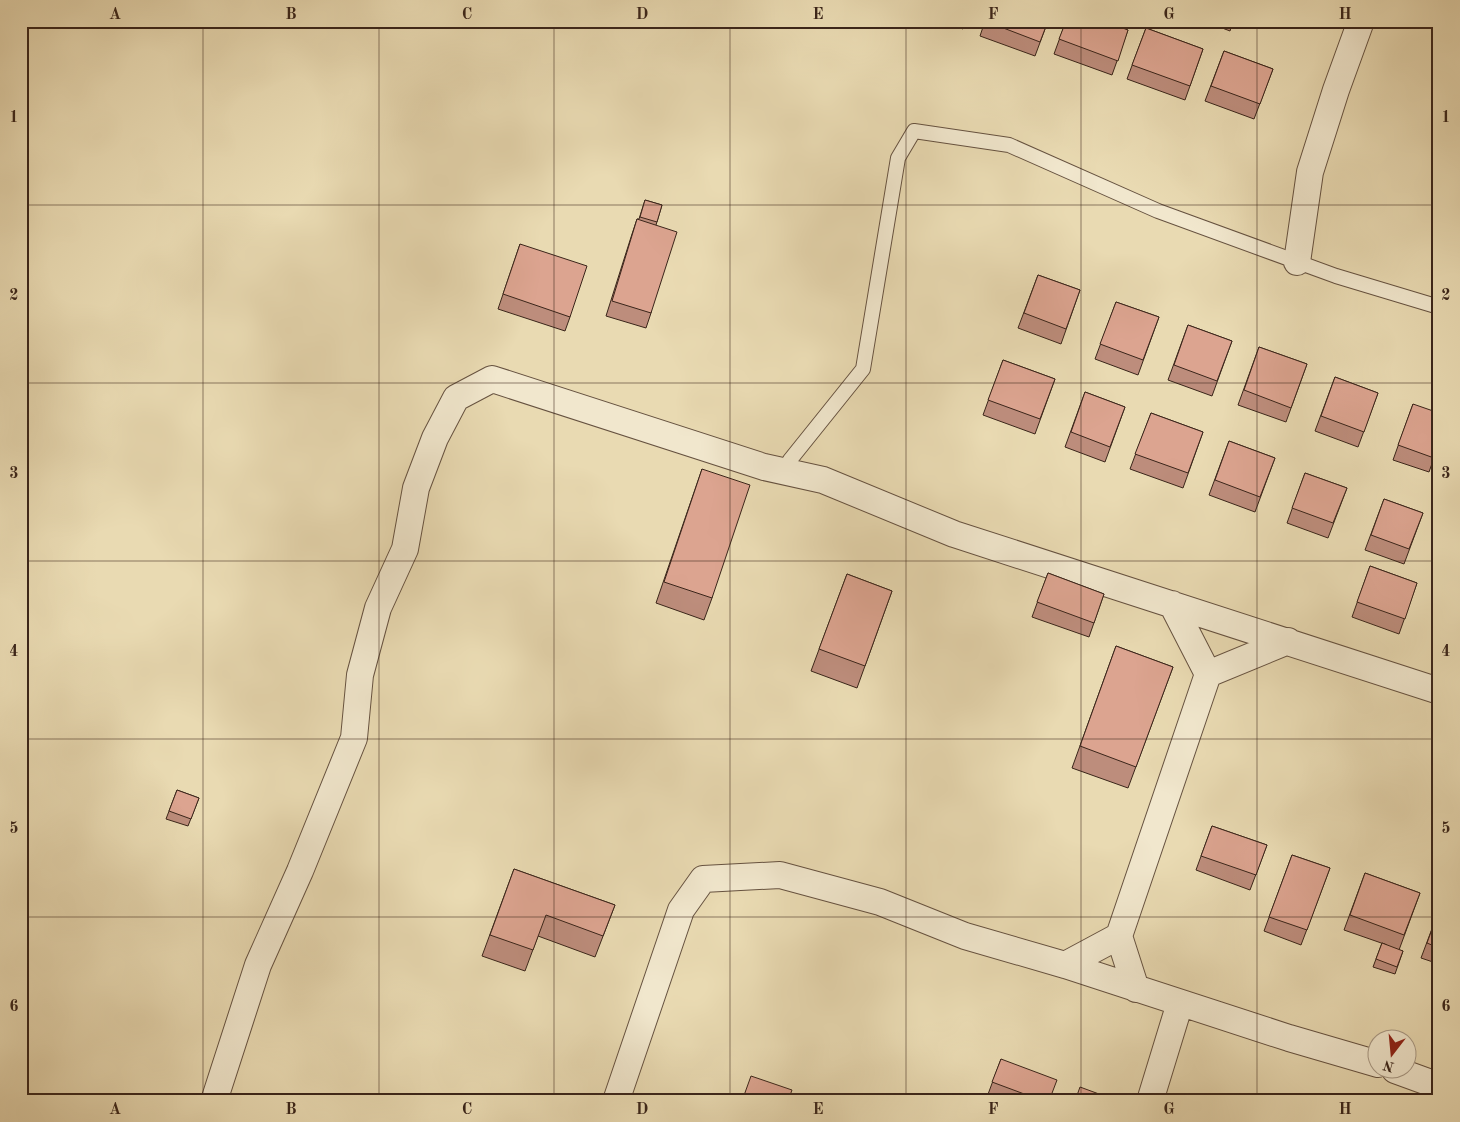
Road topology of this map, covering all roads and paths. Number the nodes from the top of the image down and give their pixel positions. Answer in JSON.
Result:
{"nodes":[{"id":1,"x":1361,"y":21,"type":"edge"},
{"id":2,"x":1297,"y":262,"type":"junction"},
{"id":3,"x":1439,"y":307,"type":"edge"},
{"id":4,"x":783,"y":471,"type":"junction"},
{"id":5,"x":1172,"y":604,"type":"junction"},
{"id":6,"x":1288,"y":641,"type":"junction"},
{"id":7,"x":1208,"y":674,"type":"junction"},
{"id":8,"x":1439,"y":691,"type":"edge"},
{"id":9,"x":1119,"y":936,"type":"junction"},
{"id":10,"x":1065,"y":965,"type":"junction"},
{"id":11,"x":1136,"y":989,"type":"junction"},
{"id":12,"x":1180,"y":1003,"type":"junction"},
{"id":13,"x":1368,"y":1061,"type":"edge"},
{"id":14,"x":1418,"y":1078,"type":"edge"},
{"id":15,"x":1439,"y":1086,"type":"edge"},
{"id":16,"x":214,"y":1101,"type":"edge"},
{"id":17,"x":616,"y":1101,"type":"edge"},
{"id":18,"x":1150,"y":1101,"type":"edge"}],
"edges":[{"from":1,"to":2,"type":"street"},
{"from":2,"to":3,"type":"lane"},
{"from":2,"to":4,"type":"lane"},
{"from":4,"to":5,"type":"street"},
{"from":4,"to":16,"type":"street"},
{"from":5,"to":6,"type":"street"},
{"from":5,"to":7,"type":"street"},
{"from":6,"to":7,"type":"street"},
{"from":6,"to":8,"type":"street"},
{"from":7,"to":9,"type":"street"},
{"from":9,"to":10,"type":"street"},
{"from":9,"to":11,"type":"street"},
{"from":10,"to":11,"type":"street"},
{"from":10,"to":17,"type":"street"},
{"from":11,"to":12,"type":"street"},
{"from":12,"to":13,"type":"street"},
{"from":12,"to":18,"type":"street"},
{"from":14,"to":15,"type":"street"}]}
